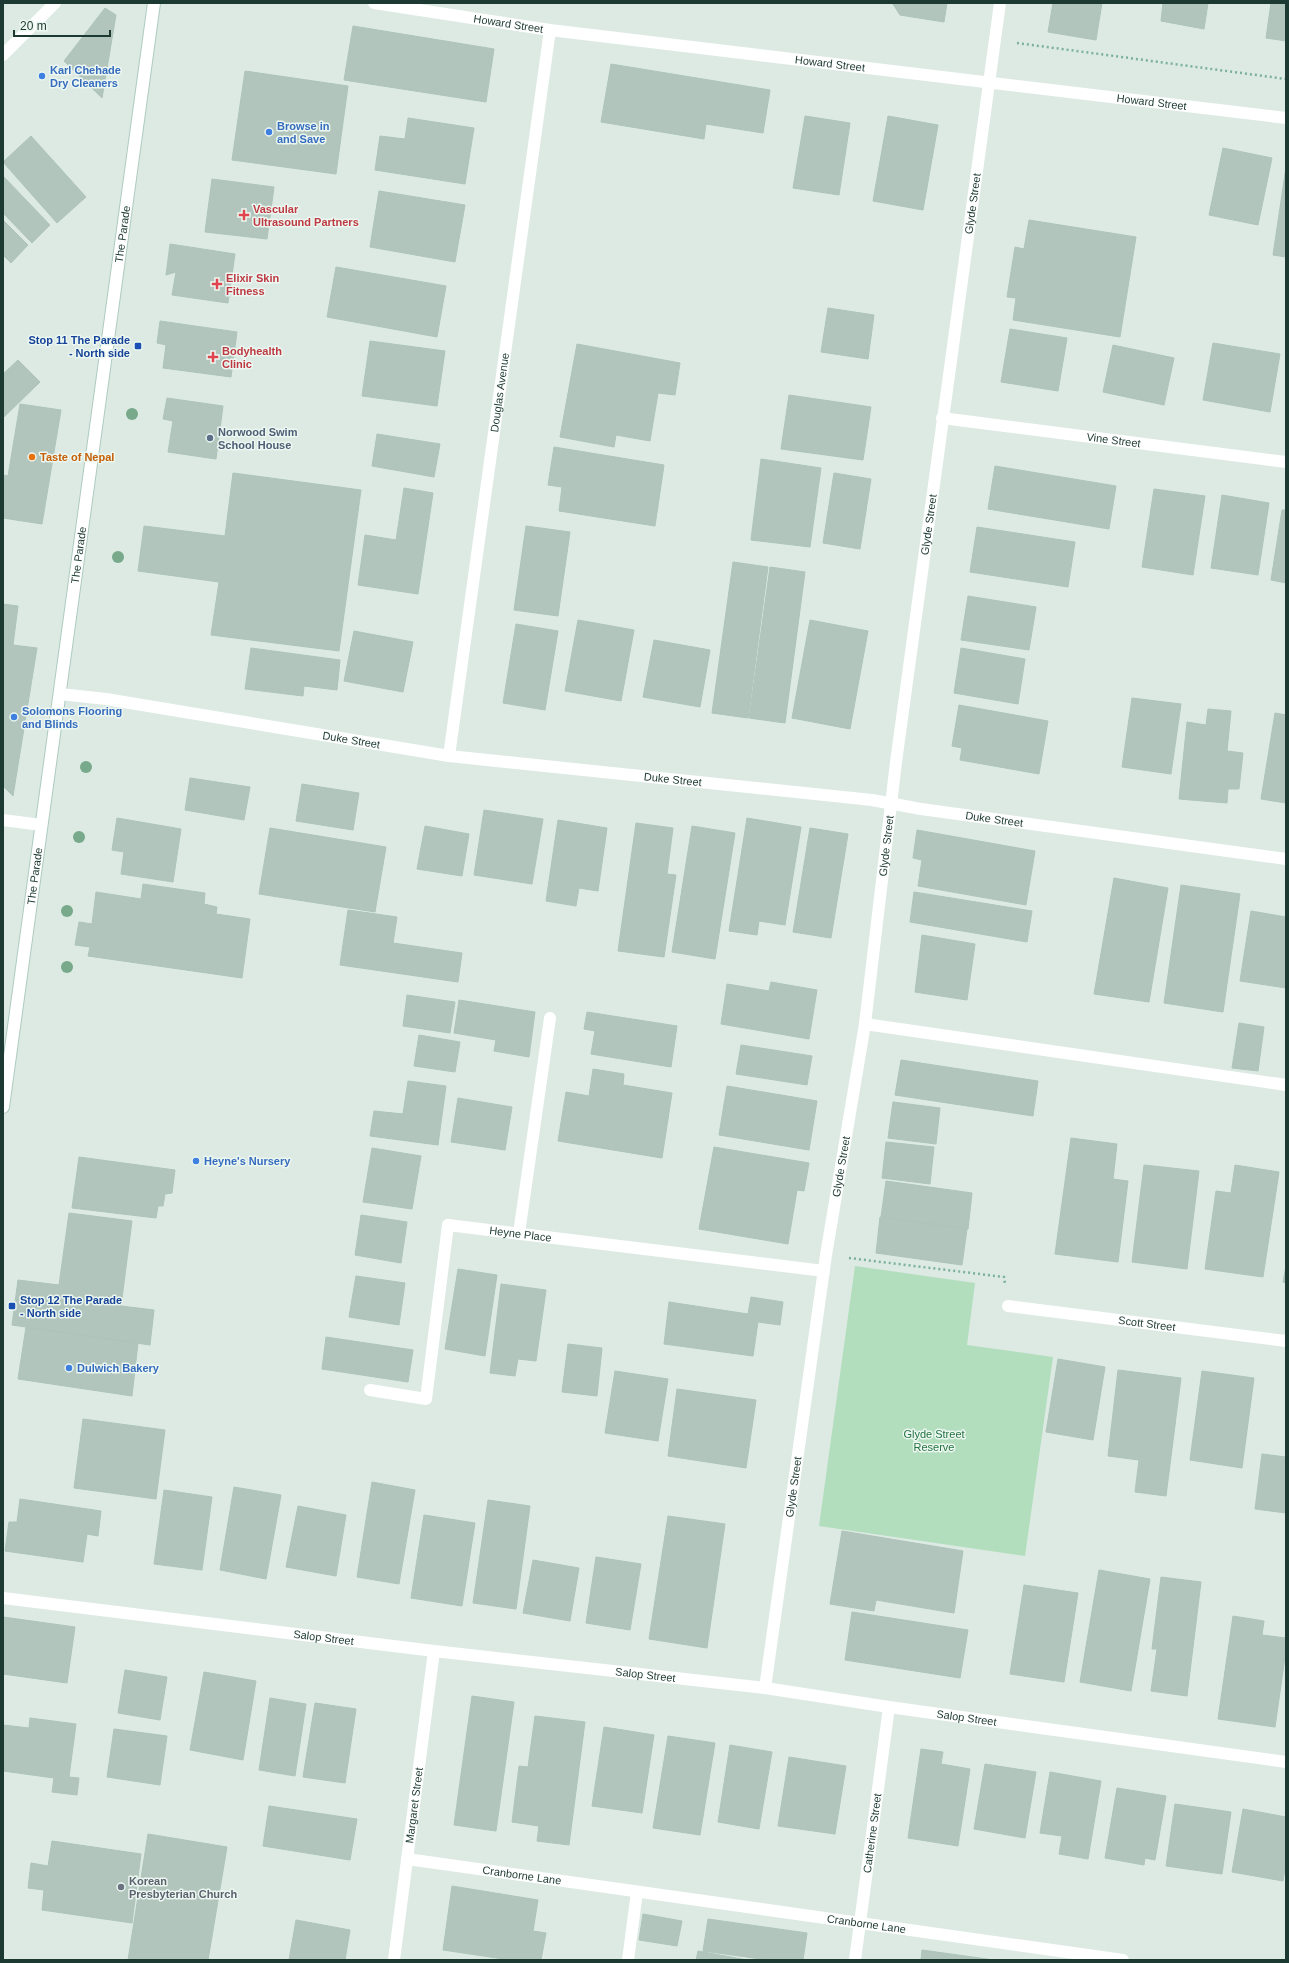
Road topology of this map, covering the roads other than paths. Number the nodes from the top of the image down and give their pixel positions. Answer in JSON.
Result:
{"nodes":[{"id":1,"x":55,"y":3,"type":"edge"},
{"id":2,"x":154,"y":3,"type":"edge"},
{"id":3,"x":374,"y":3,"type":"edge"},
{"id":4,"x":1000,"y":3,"type":"edge"},
{"id":5,"x":550,"y":30,"type":"junction"},
{"id":6,"x":3,"y":55,"type":"edge"},
{"id":7,"x":989,"y":84,"type":"junction"},
{"id":8,"x":1286,"y":118,"type":"edge"},
{"id":9,"x":942,"y":418,"type":"junction"},
{"id":10,"x":1286,"y":462,"type":"edge"},
{"id":11,"x":60,"y":694,"type":"junction"},
{"id":12,"x":449,"y":756,"type":"junction"},
{"id":13,"x":892,"y":804,"type":"junction"},
{"id":14,"x":3,"y":820,"type":"edge"},
{"id":15,"x":41,"y":825,"type":"junction"},
{"id":16,"x":1286,"y":860,"type":"edge"},
{"id":17,"x":550,"y":1018,"type":"dead end"},
{"id":18,"x":865,"y":1024,"type":"junction"},
{"id":19,"x":1286,"y":1085,"type":"edge"},
{"id":20,"x":3,"y":1107,"type":"edge"},
{"id":21,"x":519,"y":1233,"type":"junction"},
{"id":22,"x":824,"y":1271,"type":"junction"},
{"id":23,"x":1008,"y":1306,"type":"road end"},
{"id":24,"x":1286,"y":1341,"type":"edge"},
{"id":25,"x":370,"y":1390,"type":"dead end"},
{"id":26,"x":3,"y":1598,"type":"edge"},
{"id":27,"x":434,"y":1651,"type":"junction"},
{"id":28,"x":765,"y":1688,"type":"junction"},
{"id":29,"x":889,"y":1707,"type":"junction"},
{"id":30,"x":1286,"y":1762,"type":"edge"},
{"id":31,"x":407,"y":1859,"type":"junction"},
{"id":32,"x":637,"y":1892,"type":"junction"},
{"id":33,"x":860,"y":1924,"type":"junction"},
{"id":34,"x":1096,"y":1958,"type":"edge"},
{"id":35,"x":394,"y":1960,"type":"edge"},
{"id":36,"x":628,"y":1960,"type":"edge"},
{"id":37,"x":855,"y":1960,"type":"edge"},
{"id":38,"x":1123,"y":1960,"type":"edge"}],
"edges":[{"from":1,"to":6,"type":"street"},
{"from":2,"to":11,"type":"street","name":"The Parade"},
{"from":3,"to":5,"type":"street","name":"Howard Street"},
{"from":4,"to":7,"type":"street","name":"Glyde Street"},
{"from":5,"to":7,"type":"street","name":"Howard Street"},
{"from":5,"to":12,"type":"street","name":"Douglas Avenue"},
{"from":7,"to":8,"type":"street","name":"Howard Street"},
{"from":7,"to":9,"type":"street","name":"Glyde Street"},
{"from":9,"to":10,"type":"street","name":"Vine Street"},
{"from":9,"to":13,"type":"street","name":"Glyde Street"},
{"from":11,"to":12,"type":"street","name":"Duke Street"},
{"from":11,"to":15,"type":"street","name":"The Parade"},
{"from":12,"to":13,"type":"street","name":"Duke Street"},
{"from":13,"to":16,"type":"street","name":"Duke Street"},
{"from":13,"to":18,"type":"street","name":"Glyde Street"},
{"from":14,"to":15,"type":"street"},
{"from":15,"to":20,"type":"street","name":"The Parade"},
{"from":17,"to":21,"type":"street"},
{"from":18,"to":19,"type":"street"},
{"from":18,"to":22,"type":"street","name":"Glyde Street"},
{"from":21,"to":22,"type":"street","name":"Heyne Place"},
{"from":21,"to":25,"type":"street","name":"Heyne Place"},
{"from":22,"to":28,"type":"street","name":"Glyde Street"},
{"from":23,"to":24,"type":"street","name":"Scott Street"},
{"from":26,"to":27,"type":"street","name":"Salop Street"},
{"from":27,"to":28,"type":"street","name":"Salop Street"},
{"from":27,"to":31,"type":"street","name":"Margaret Street"},
{"from":28,"to":29,"type":"street","name":"Salop Street"},
{"from":29,"to":30,"type":"street","name":"Salop Street"},
{"from":29,"to":33,"type":"street","name":"Catherine Street"},
{"from":31,"to":32,"type":"street","name":"Cranborne Lane"},
{"from":31,"to":35,"type":"street","name":"Margaret Street"},
{"from":32,"to":33,"type":"street","name":"Cranborne Lane"},
{"from":32,"to":36,"type":"street"},
{"from":33,"to":34,"type":"street","name":"Cranborne Lane"},
{"from":33,"to":37,"type":"street","name":"Catherine Street"},
{"from":34,"to":38,"type":"street","name":"Cranborne Lane"}]}
